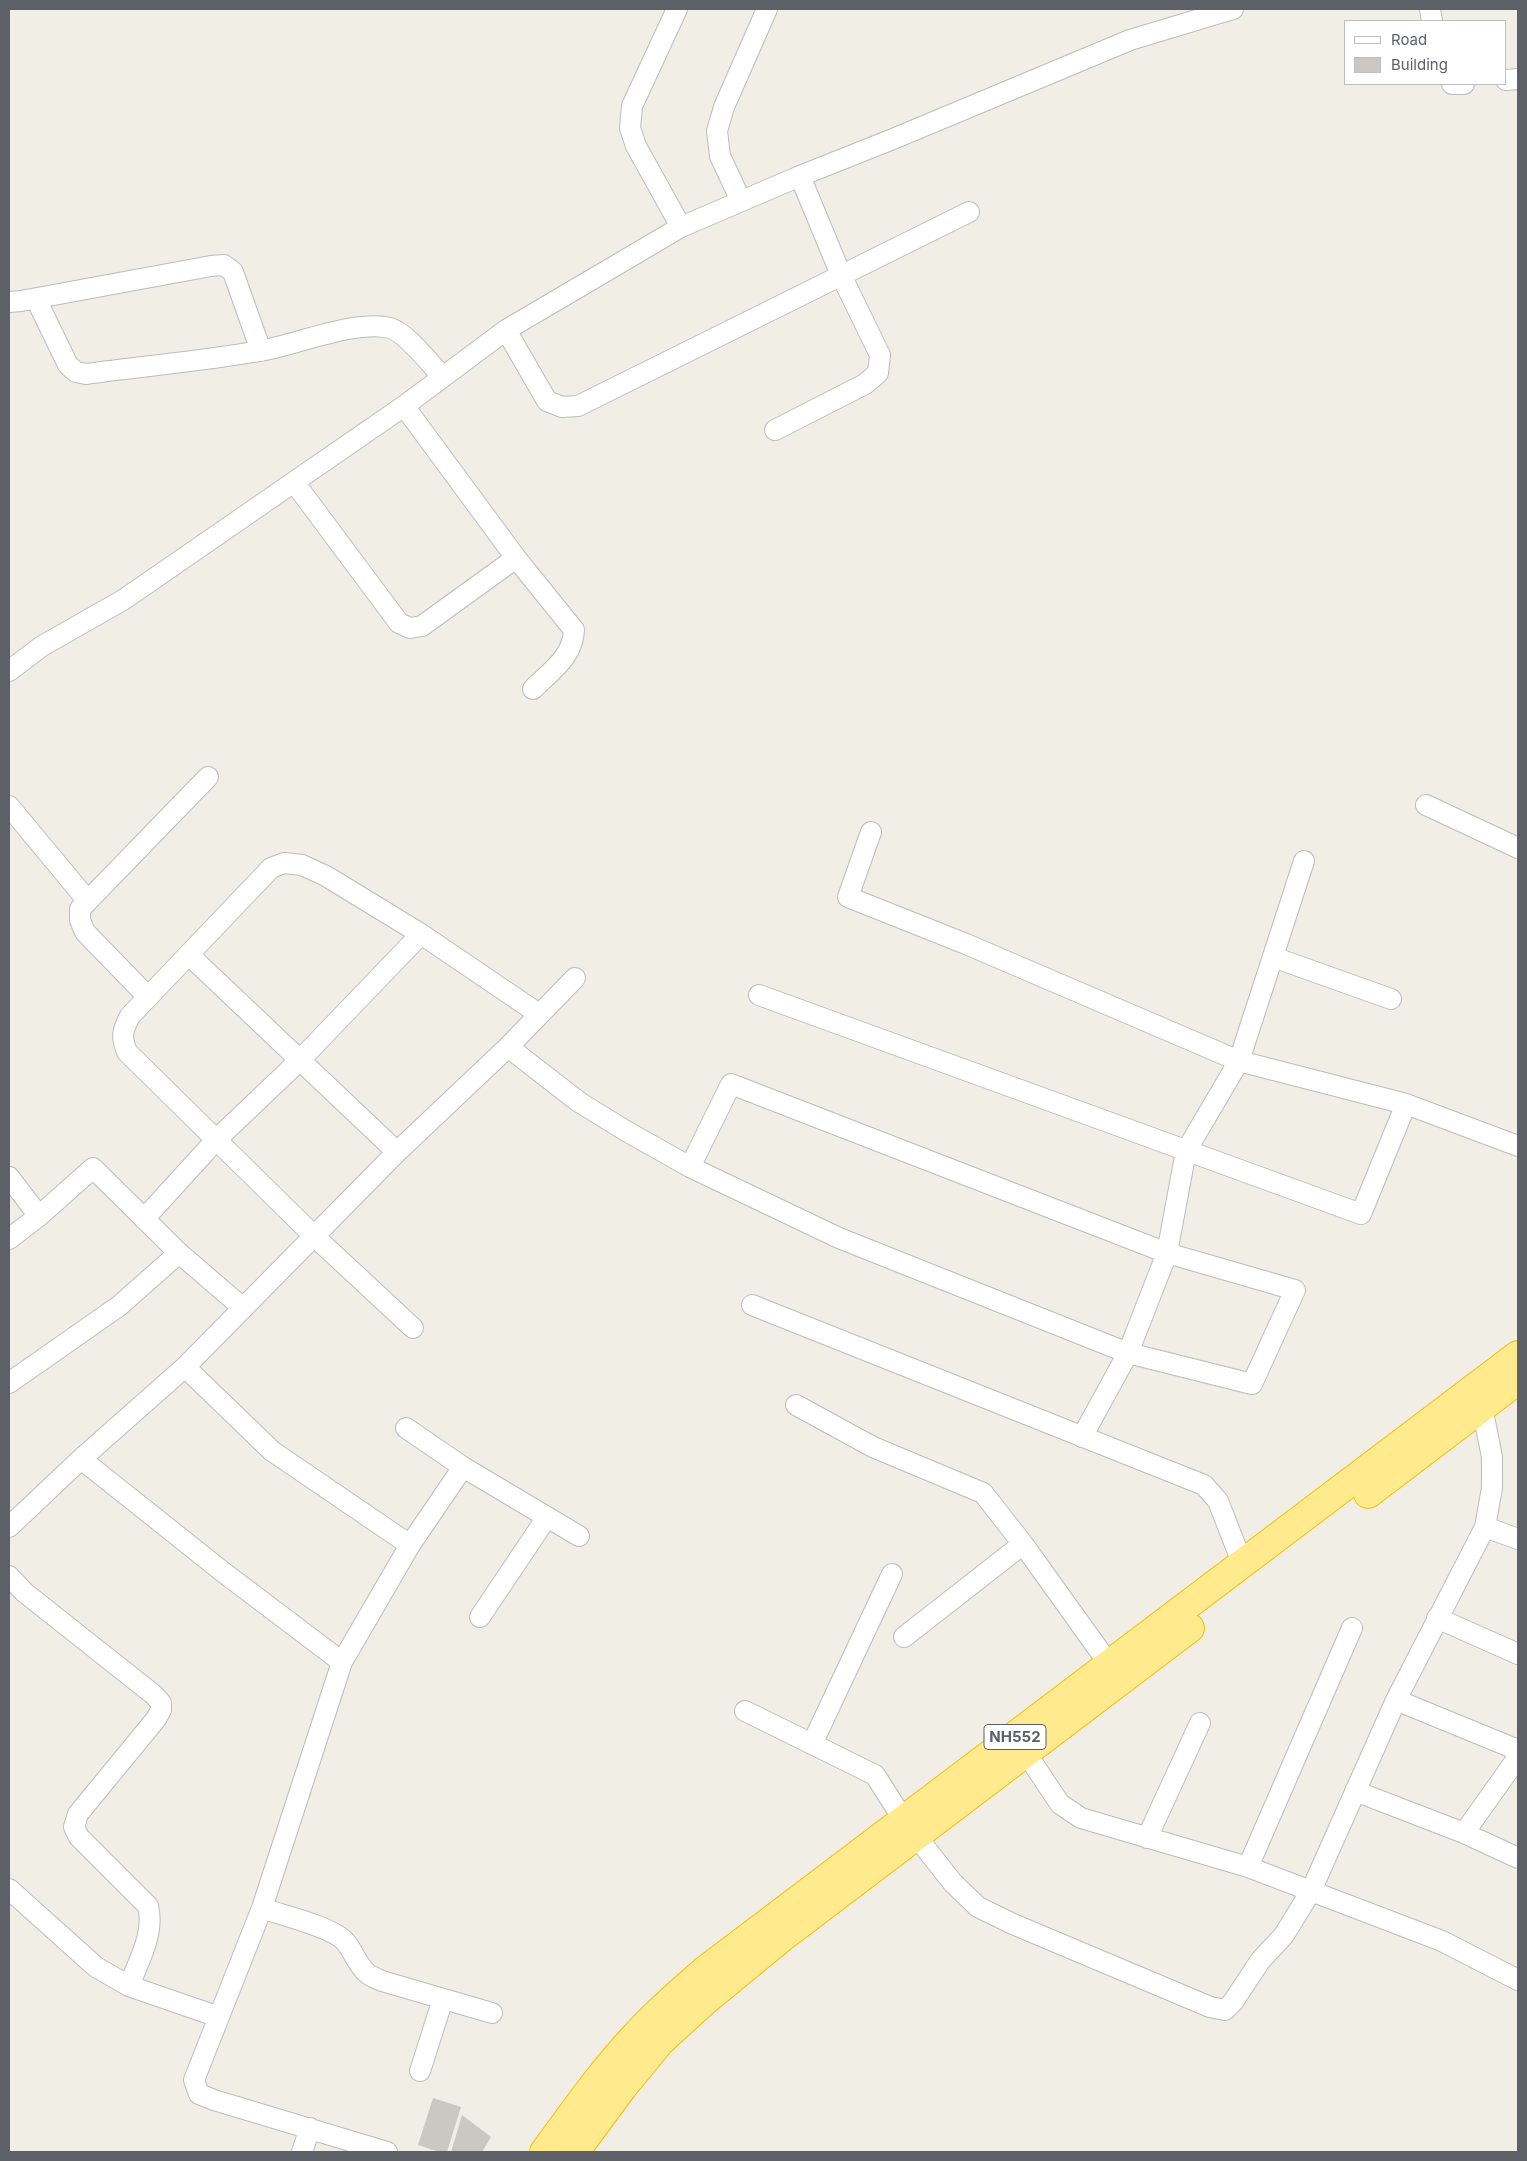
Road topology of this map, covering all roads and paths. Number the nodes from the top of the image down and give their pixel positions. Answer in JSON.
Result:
{"nodes":[{"id":1,"x":677,"y":9,"type":"edge"},
{"id":2,"x":767,"y":9,"type":"edge"},
{"id":3,"x":1234,"y":9,"type":"edge"},
{"id":4,"x":800,"y":176,"type":"junction"},
{"id":5,"x":741,"y":202,"type":"junction"},
{"id":6,"x":969,"y":212,"type":"dead end"},
{"id":7,"x":681,"y":228,"type":"junction"},
{"id":8,"x":841,"y":275,"type":"junction"},
{"id":9,"x":36,"y":299,"type":"junction"},
{"id":10,"x":9,"y":302,"type":"edge"},
{"id":11,"x":506,"y":330,"type":"junction"},
{"id":12,"x":261,"y":351,"type":"junction"},
{"id":13,"x":443,"y":377,"type":"junction"},
{"id":14,"x":404,"y":406,"type":"junction"},
{"id":15,"x":775,"y":430,"type":"dead end"},
{"id":16,"x":294,"y":482,"type":"junction"},
{"id":17,"x":516,"y":558,"type":"junction"},
{"id":18,"x":9,"y":671,"type":"edge"},
{"id":19,"x":533,"y":689,"type":"dead end"},
{"id":20,"x":208,"y":777,"type":"dead end"},
{"id":21,"x":1426,"y":804,"type":"dead end"},
{"id":22,"x":9,"y":806,"type":"edge"},
{"id":23,"x":871,"y":832,"type":"dead end"},
{"id":24,"x":1518,"y":848,"type":"edge"},
{"id":25,"x":1304,"y":861,"type":"dead end"},
{"id":26,"x":87,"y":900,"type":"junction"},
{"id":27,"x":421,"y":934,"type":"junction"},
{"id":28,"x":189,"y":955,"type":"junction"},
{"id":29,"x":1273,"y":957,"type":"junction"},
{"id":30,"x":575,"y":978,"type":"dead end"},
{"id":31,"x":759,"y":995,"type":"dead end"},
{"id":32,"x":148,"y":997,"type":"junction"},
{"id":33,"x":1391,"y":999,"type":"dead end"},
{"id":34,"x":539,"y":1014,"type":"junction"},
{"id":35,"x":508,"y":1047,"type":"junction"},
{"id":36,"x":300,"y":1060,"type":"junction"},
{"id":37,"x":1239,"y":1061,"type":"junction"},
{"id":38,"x":1406,"y":1104,"type":"junction"},
{"id":39,"x":216,"y":1140,"type":"junction"},
{"id":40,"x":1518,"y":1146,"type":"edge"},
{"id":41,"x":1186,"y":1151,"type":"junction"},
{"id":42,"x":397,"y":1152,"type":"junction"},
{"id":43,"x":690,"y":1167,"type":"junction"},
{"id":44,"x":9,"y":1177,"type":"edge"},
{"id":45,"x":39,"y":1216,"type":"junction"},
{"id":46,"x":144,"y":1219,"type":"junction"},
{"id":47,"x":314,"y":1236,"type":"junction"},
{"id":48,"x":9,"y":1239,"type":"edge"},
{"id":49,"x":179,"y":1253,"type":"junction"},
{"id":50,"x":1167,"y":1253,"type":"junction"},
{"id":51,"x":752,"y":1305,"type":"dead end"},
{"id":52,"x":243,"y":1308,"type":"junction"},
{"id":53,"x":413,"y":1328,"type":"dead end"},
{"id":54,"x":1128,"y":1353,"type":"junction"},
{"id":55,"x":1518,"y":1355,"type":"edge"},
{"id":56,"x":184,"y":1367,"type":"junction"},
{"id":57,"x":1518,"y":1380,"type":"edge"},
{"id":58,"x":9,"y":1383,"type":"edge"},
{"id":59,"x":796,"y":1405,"type":"dead end"},
{"id":60,"x":1482,"y":1407,"type":"junction"},
{"id":61,"x":406,"y":1428,"type":"dead end"},
{"id":62,"x":1082,"y":1437,"type":"junction"},
{"id":63,"x":81,"y":1459,"type":"junction"},
{"id":64,"x":463,"y":1467,"type":"junction"},
{"id":65,"x":547,"y":1517,"type":"junction"},
{"id":66,"x":9,"y":1527,"type":"edge"},
{"id":67,"x":1485,"y":1527,"type":"junction"},
{"id":68,"x":578,"y":1536,"type":"dead end"},
{"id":69,"x":1518,"y":1539,"type":"edge"},
{"id":70,"x":1023,"y":1544,"type":"junction"},
{"id":71,"x":410,"y":1545,"type":"junction"},
{"id":72,"x":1243,"y":1564,"type":"junction"},
{"id":73,"x":892,"y":1574,"type":"dead end"},
{"id":74,"x":9,"y":1576,"type":"edge"},
{"id":75,"x":480,"y":1617,"type":"dead end"},
{"id":76,"x":1436,"y":1618,"type":"junction"},
{"id":77,"x":1352,"y":1628,"type":"dead end"},
{"id":78,"x":904,"y":1637,"type":"dead end"},
{"id":79,"x":1518,"y":1654,"type":"edge"},
{"id":80,"x":342,"y":1662,"type":"junction"},
{"id":81,"x":1109,"y":1664,"type":"junction"},
{"id":82,"x":1396,"y":1700,"type":"junction"},
{"id":83,"x":745,"y":1711,"type":"dead end"},
{"id":84,"x":1200,"y":1723,"type":"dead end"},
{"id":85,"x":812,"y":1744,"type":"junction"},
{"id":86,"x":1518,"y":1750,"type":"edge"},
{"id":87,"x":1026,"y":1753,"type":"junction"},
{"id":88,"x":1518,"y":1757,"type":"edge"},
{"id":89,"x":1355,"y":1790,"type":"junction"},
{"id":90,"x":910,"y":1828,"type":"junction"},
{"id":91,"x":1464,"y":1834,"type":"junction"},
{"id":92,"x":1147,"y":1838,"type":"junction"},
{"id":93,"x":1518,"y":1858,"type":"edge"},
{"id":94,"x":1248,"y":1867,"type":"junction"},
{"id":95,"x":9,"y":1889,"type":"edge"},
{"id":96,"x":1311,"y":1891,"type":"junction"},
{"id":97,"x":262,"y":1908,"type":"junction"},
{"id":98,"x":1518,"y":1980,"type":"edge"},
{"id":99,"x":129,"y":1986,"type":"junction"},
{"id":100,"x":443,"y":1999,"type":"junction"},
{"id":101,"x":492,"y":2013,"type":"dead end"},
{"id":102,"x":219,"y":2017,"type":"junction"},
{"id":103,"x":420,"y":2071,"type":"dead end"},
{"id":104,"x":310,"y":2128,"type":"junction"},
{"id":105,"x":302,"y":2152,"type":"edge"},
{"id":106,"x":387,"y":2152,"type":"edge"},
{"id":107,"x":544,"y":2152,"type":"edge"},
{"id":108,"x":575,"y":2152,"type":"edge"}],
"edges":[{"from":1,"to":7,"type":"street"},
{"from":2,"to":5,"type":"street"},
{"from":3,"to":4,"type":"street"},
{"from":4,"to":5,"type":"street"},
{"from":4,"to":8,"type":"street"},
{"from":5,"to":7,"type":"street"},
{"from":6,"to":8,"type":"street"},
{"from":7,"to":11,"type":"street"},
{"from":8,"to":11,"type":"street"},
{"from":8,"to":15,"type":"street"},
{"from":9,"to":10,"type":"street"},
{"from":9,"to":12,"type":"street"},
{"from":9,"to":12,"type":"street"},
{"from":11,"to":13,"type":"street"},
{"from":12,"to":13,"type":"street"},
{"from":13,"to":14,"type":"street"},
{"from":14,"to":16,"type":"street"},
{"from":14,"to":17,"type":"street"},
{"from":16,"to":17,"type":"street"},
{"from":16,"to":18,"type":"street"},
{"from":17,"to":19,"type":"street"},
{"from":20,"to":26,"type":"street"},
{"from":21,"to":24,"type":"street"},
{"from":22,"to":26,"type":"street"},
{"from":23,"to":37,"type":"street"},
{"from":25,"to":29,"type":"street"},
{"from":26,"to":32,"type":"street"},
{"from":27,"to":28,"type":"street"},
{"from":27,"to":34,"type":"street"},
{"from":27,"to":36,"type":"street"},
{"from":28,"to":32,"type":"street"},
{"from":28,"to":36,"type":"street"},
{"from":29,"to":33,"type":"street"},
{"from":29,"to":37,"type":"street"},
{"from":30,"to":34,"type":"street"},
{"from":31,"to":41,"type":"street"},
{"from":32,"to":39,"type":"street"},
{"from":34,"to":35,"type":"street"},
{"from":35,"to":42,"type":"street"},
{"from":35,"to":43,"type":"street"},
{"from":36,"to":39,"type":"street"},
{"from":36,"to":42,"type":"street"},
{"from":37,"to":38,"type":"street"},
{"from":37,"to":41,"type":"street"},
{"from":38,"to":40,"type":"street"},
{"from":38,"to":41,"type":"street"},
{"from":39,"to":46,"type":"street"},
{"from":39,"to":47,"type":"street"},
{"from":41,"to":50,"type":"street"},
{"from":42,"to":47,"type":"street"},
{"from":43,"to":50,"type":"street"},
{"from":43,"to":54,"type":"street"},
{"from":44,"to":45,"type":"street"},
{"from":45,"to":46,"type":"street"},
{"from":45,"to":48,"type":"street"},
{"from":46,"to":49,"type":"street"},
{"from":47,"to":52,"type":"street"},
{"from":47,"to":53,"type":"street"},
{"from":49,"to":52,"type":"street"},
{"from":49,"to":58,"type":"street"},
{"from":50,"to":54,"type":"street"},
{"from":50,"to":54,"type":"street"},
{"from":51,"to":62,"type":"street"},
{"from":52,"to":56,"type":"street"},
{"from":54,"to":62,"type":"street"},
{"from":55,"to":72,"type":"highway","number":"NH552"},
{"from":56,"to":63,"type":"street"},
{"from":56,"to":71,"type":"street"},
{"from":57,"to":60,"type":"highway","number":"NH552"},
{"from":59,"to":70,"type":"street"},
{"from":60,"to":67,"type":"street"},
{"from":60,"to":87,"type":"highway","number":"NH552"},
{"from":61,"to":64,"type":"street"},
{"from":62,"to":72,"type":"street"},
{"from":63,"to":66,"type":"street"},
{"from":63,"to":80,"type":"street"},
{"from":64,"to":65,"type":"street"},
{"from":64,"to":71,"type":"street"},
{"from":65,"to":68,"type":"street"},
{"from":65,"to":75,"type":"street"},
{"from":67,"to":69,"type":"street"},
{"from":67,"to":76,"type":"street"},
{"from":70,"to":78,"type":"street"},
{"from":70,"to":81,"type":"street"},
{"from":71,"to":80,"type":"street"},
{"from":72,"to":81,"type":"highway","number":"NH552"},
{"from":73,"to":85,"type":"street"},
{"from":74,"to":99,"type":"street"},
{"from":76,"to":79,"type":"street"},
{"from":76,"to":82,"type":"street"},
{"from":77,"to":94,"type":"street"},
{"from":80,"to":97,"type":"street"},
{"from":81,"to":90,"type":"highway","number":"NH552"},
{"from":82,"to":86,"type":"street"},
{"from":82,"to":89,"type":"street"},
{"from":83,"to":85,"type":"street"},
{"from":84,"to":92,"type":"street"},
{"from":85,"to":90,"type":"street"},
{"from":87,"to":90,"type":"highway","number":"NH552"},
{"from":87,"to":92,"type":"street"},
{"from":88,"to":91,"type":"street"},
{"from":89,"to":91,"type":"street"},
{"from":89,"to":96,"type":"street"},
{"from":90,"to":96,"type":"street"},
{"from":90,"to":107,"type":"highway","number":"NH552"},
{"from":90,"to":108,"type":"highway","number":"NH552"},
{"from":91,"to":93,"type":"street"},
{"from":92,"to":94,"type":"street"},
{"from":94,"to":96,"type":"street"},
{"from":95,"to":99,"type":"street"},
{"from":96,"to":98,"type":"street"},
{"from":97,"to":100,"type":"street"},
{"from":97,"to":102,"type":"street"},
{"from":99,"to":102,"type":"street"},
{"from":100,"to":101,"type":"street"},
{"from":100,"to":103,"type":"street"},
{"from":102,"to":104,"type":"street"},
{"from":104,"to":105,"type":"street"},
{"from":104,"to":106,"type":"street"}]}
